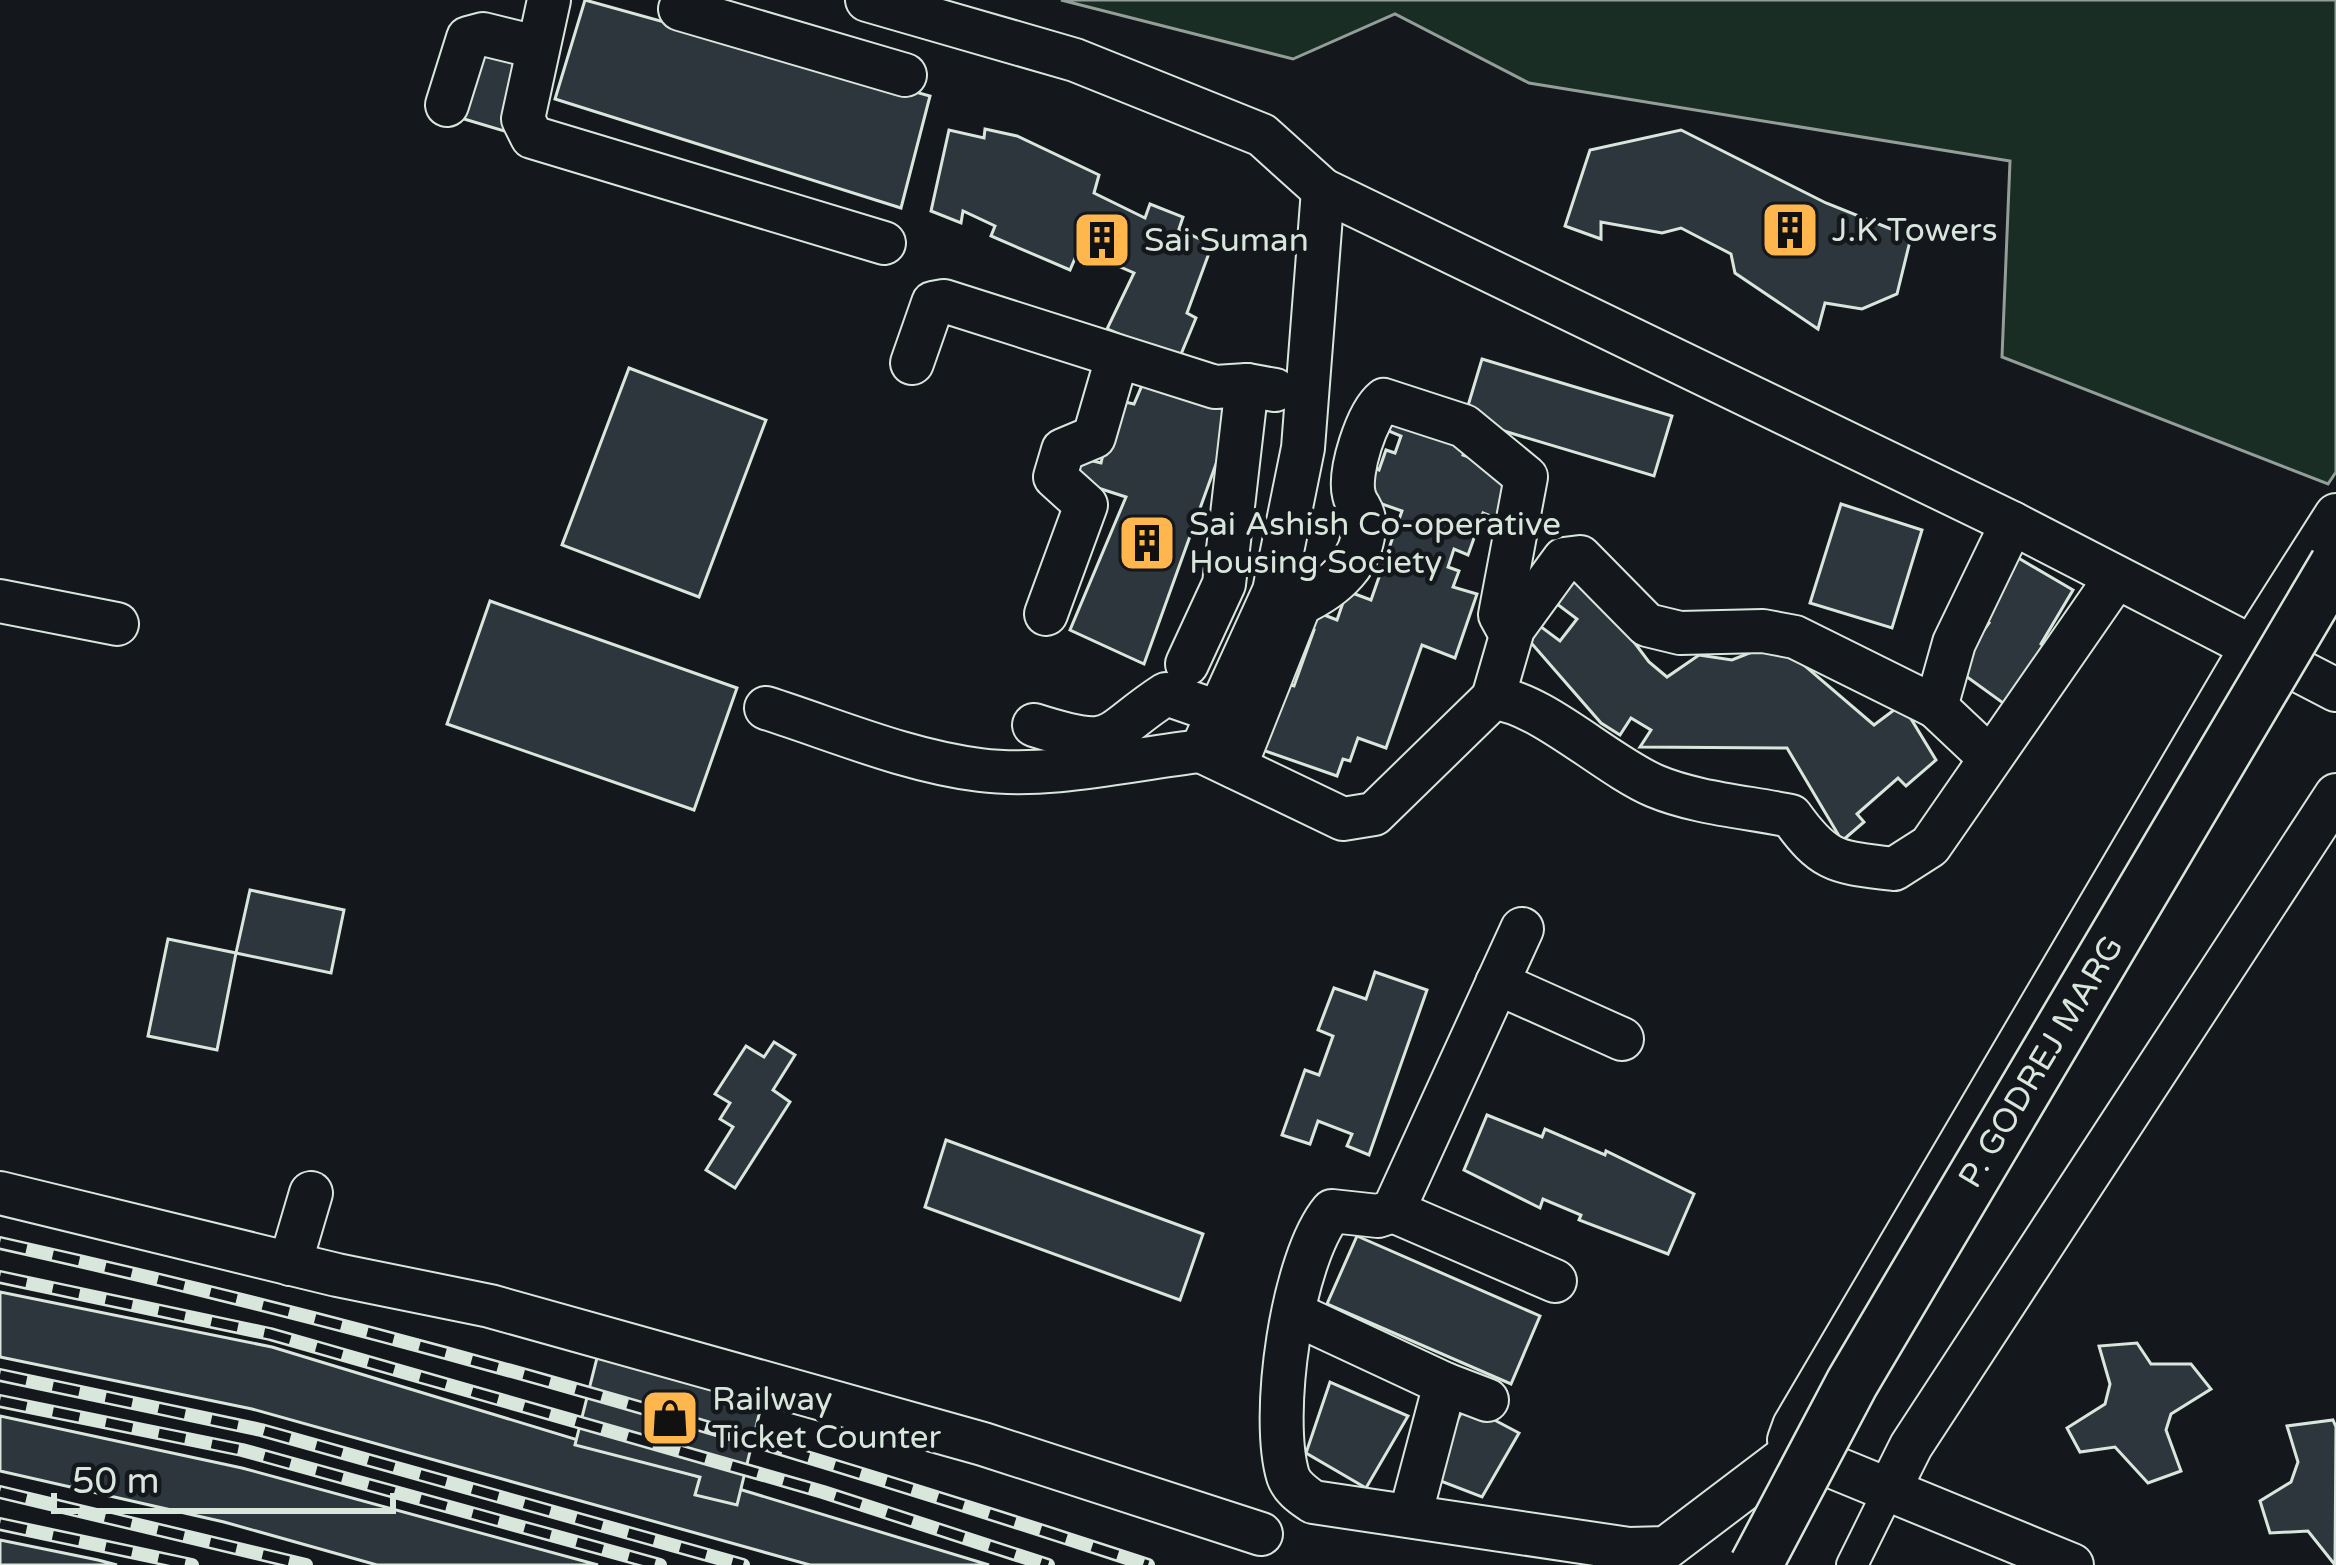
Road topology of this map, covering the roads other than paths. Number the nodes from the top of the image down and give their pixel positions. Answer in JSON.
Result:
{"nodes":[{"id":1,"x":549,"y":0,"type":"edge"},
{"id":2,"x":563,"y":0,"type":"edge"},
{"id":3,"x":867,"y":0,"type":"edge"},
{"id":4,"x":670,"y":3,"type":"edge"},
{"id":5,"x":536,"y":47,"type":"junction"},
{"id":6,"x":905,"y":75,"type":"dead end"},
{"id":7,"x":447,"y":105,"type":"dead end"},
{"id":8,"x":1323,"y":190,"type":"junction"},
{"id":9,"x":731,"y":198,"type":"junction"},
{"id":10,"x":884,"y":243,"type":"dead end"},
{"id":11,"x":1117,"y":358,"type":"junction"},
{"id":12,"x":912,"y":363,"type":"dead end"},
{"id":13,"x":1247,"y":386,"type":"junction"},
{"id":14,"x":1306,"y":395,"type":"junction"},
{"id":15,"x":2336,"y":515,"type":"edge"},
{"id":16,"x":2012,"y":523,"type":"junction"},
{"id":17,"x":2062,"y":561,"type":"junction"},
{"id":18,"x":2336,"y":564,"type":"edge"},
{"id":19,"x":1996,"y":568,"type":"junction"},
{"id":20,"x":2108,"y":588,"type":"junction"},
{"id":21,"x":0,"y":601,"type":"edge"},
{"id":22,"x":1046,"y":614,"type":"dead end"},
{"id":23,"x":117,"y":624,"type":"dead end"},
{"id":24,"x":1511,"y":634,"type":"junction"},
{"id":25,"x":2252,"y":647,"type":"junction"},
{"id":26,"x":1186,"y":664,"type":"dead end"},
{"id":27,"x":2336,"y":690,"type":"edge"},
{"id":28,"x":1493,"y":698,"type":"junction"},
{"id":29,"x":1936,"y":707,"type":"junction"},
{"id":30,"x":766,"y":708,"type":"dead end"},
{"id":31,"x":1218,"y":712,"type":"junction"},
{"id":32,"x":1034,"y":724,"type":"dead end"},
{"id":33,"x":1990,"y":757,"type":"junction"},
{"id":34,"x":1218,"y":759,"type":"junction"},
{"id":35,"x":2336,"y":795,"type":"edge"},
{"id":36,"x":1522,"y":929,"type":"dead end"},
{"id":37,"x":1497,"y":983,"type":"junction"},
{"id":38,"x":1622,"y":1039,"type":"dead end"},
{"id":39,"x":0,"y":1193,"type":"edge"},
{"id":40,"x":311,"y":1193,"type":"dead end"},
{"id":41,"x":1393,"y":1211,"type":"junction"},
{"id":42,"x":290,"y":1264,"type":"junction"},
{"id":43,"x":1555,"y":1281,"type":"dead end"},
{"id":44,"x":1295,"y":1314,"type":"junction"},
{"id":45,"x":1445,"y":1384,"type":"junction"},
{"id":46,"x":1487,"y":1400,"type":"dead end"},
{"id":47,"x":1794,"y":1451,"type":"junction"},
{"id":48,"x":1888,"y":1492,"type":"junction"},
{"id":49,"x":1410,"y":1516,"type":"junction"},
{"id":50,"x":1261,"y":1534,"type":"dead end"},
{"id":51,"x":2049,"y":1561,"type":"edge"},
{"id":52,"x":1756,"y":1565,"type":"edge"},
{"id":53,"x":1852,"y":1565,"type":"edge"}],
"edges":[{"from":1,"to":5,"type":"street"},
{"from":2,"to":9,"type":"street"},
{"from":3,"to":8,"type":"street"},
{"from":4,"to":6,"type":"street"},
{"from":5,"to":7,"type":"street"},
{"from":5,"to":9,"type":"street"},
{"from":8,"to":14,"type":"street"},
{"from":8,"to":16,"type":"street"},
{"from":9,"to":10,"type":"street"},
{"from":11,"to":12,"type":"street"},
{"from":11,"to":13,"type":"street"},
{"from":11,"to":22,"type":"street"},
{"from":13,"to":14,"type":"street"},
{"from":13,"to":26,"type":"street"},
{"from":14,"to":31,"type":"street"},
{"from":15,"to":25,"type":"street"},
{"from":16,"to":17,"type":"street"},
{"from":16,"to":19,"type":"street"},
{"from":17,"to":19,"type":"street"},
{"from":17,"to":20,"type":"street"},
{"from":18,"to":52,"type":"street","name":"P. GODREJ MARG","bridge":true},
{"from":19,"to":29,"type":"street"},
{"from":20,"to":25,"type":"street"},
{"from":20,"to":33,"type":"street"},
{"from":21,"to":23,"type":"street"},
{"from":24,"to":28,"type":"street"},
{"from":24,"to":29,"type":"street"},
{"from":24,"to":34,"type":"street"},
{"from":25,"to":27,"type":"street"},
{"from":25,"to":47,"type":"street"},
{"from":28,"to":33,"type":"street"},
{"from":28,"to":34,"type":"street"},
{"from":29,"to":33,"type":"street"},
{"from":30,"to":34,"type":"street"},
{"from":31,"to":32,"type":"street"},
{"from":31,"to":34,"type":"street"},
{"from":35,"to":48,"type":"street"},
{"from":36,"to":37,"type":"street"},
{"from":37,"to":38,"type":"street"},
{"from":37,"to":41,"type":"street"},
{"from":39,"to":42,"type":"street"},
{"from":40,"to":42,"type":"street"},
{"from":41,"to":43,"type":"street"},
{"from":41,"to":44,"type":"street"},
{"from":42,"to":50,"type":"street"},
{"from":44,"to":45,"type":"street"},
{"from":44,"to":49,"type":"street"},
{"from":45,"to":46,"type":"street"},
{"from":45,"to":49,"type":"street"},
{"from":47,"to":48,"type":"street"},
{"from":47,"to":49,"type":"street"},
{"from":48,"to":51,"type":"street"},
{"from":48,"to":53,"type":"street"}]}
